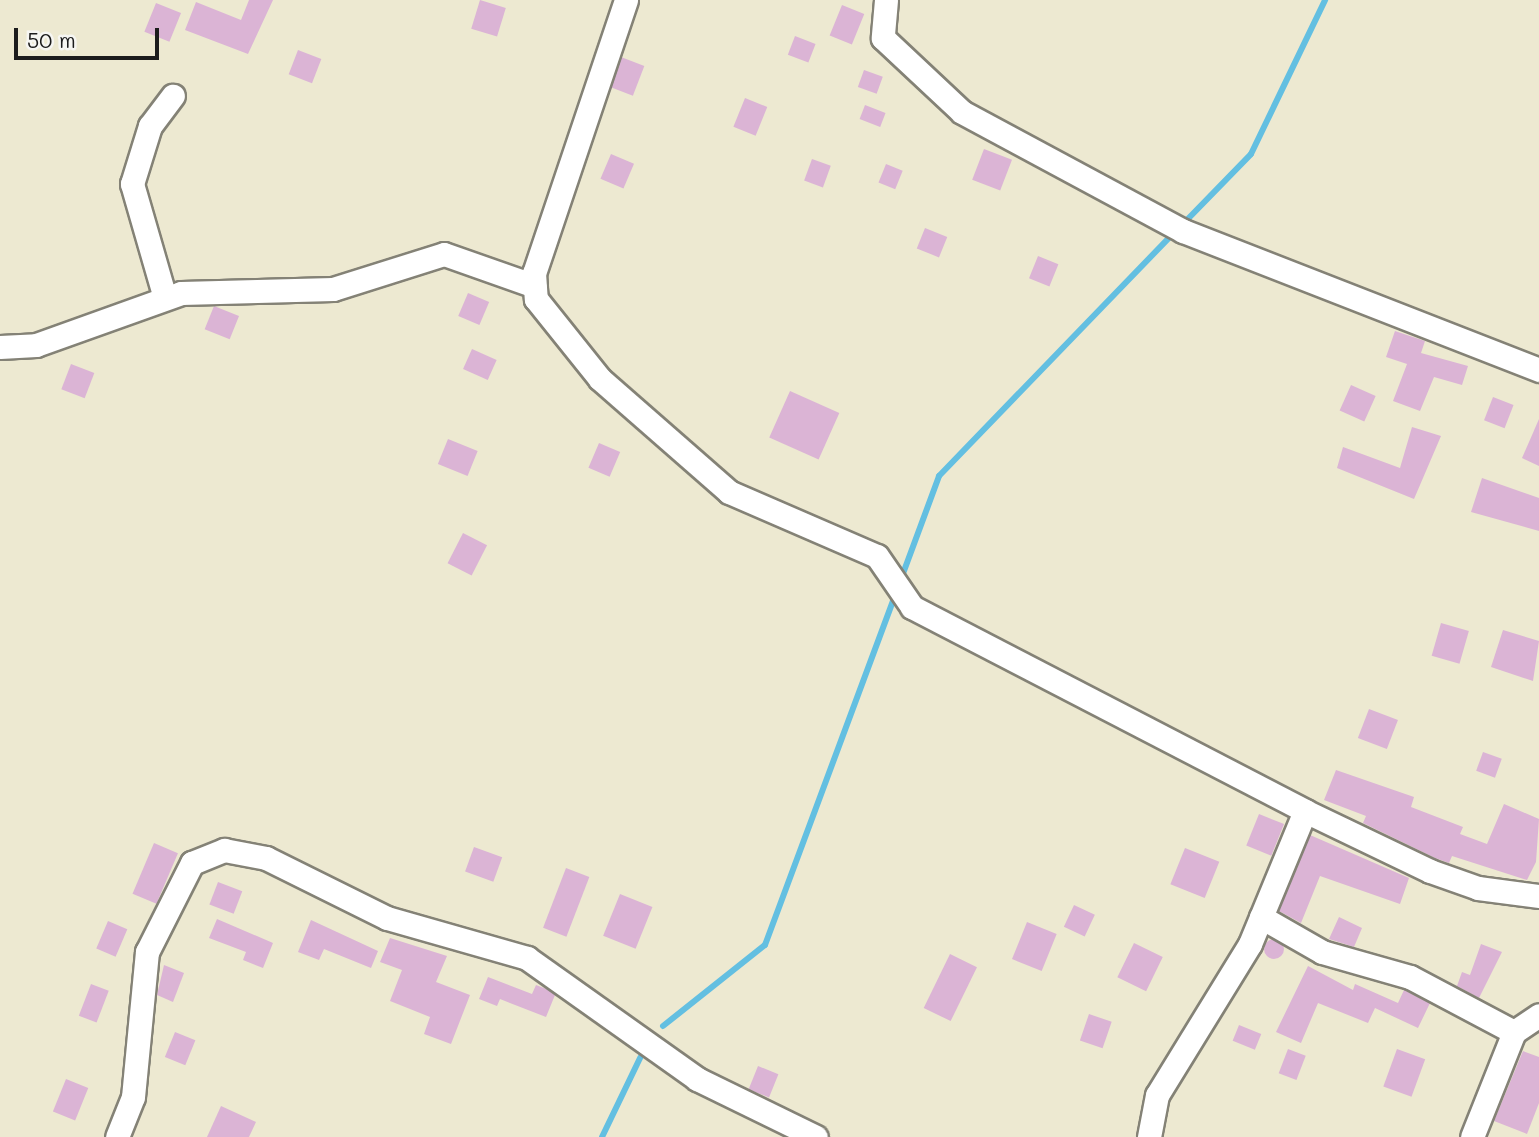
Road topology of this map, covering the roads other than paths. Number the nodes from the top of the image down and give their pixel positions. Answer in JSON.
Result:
{"nodes":[{"id":1,"x":626,"y":0,"type":"edge"},
{"id":2,"x":886,"y":0,"type":"edge"},
{"id":3,"x":173,"y":96,"type":"dead end"},
{"id":4,"x":535,"y":286,"type":"junction"},
{"id":5,"x":165,"y":298,"type":"junction"},
{"id":6,"x":0,"y":347,"type":"edge"},
{"id":7,"x":1539,"y":370,"type":"edge"},
{"id":8,"x":1305,"y":811,"type":"junction"},
{"id":9,"x":1539,"y":896,"type":"edge"},
{"id":10,"x":1261,"y":917,"type":"junction"},
{"id":11,"x":1539,"y":1015,"type":"edge"},
{"id":12,"x":1514,"y":1032,"type":"junction"},
{"id":13,"x":117,"y":1137,"type":"edge"},
{"id":14,"x":816,"y":1137,"type":"edge"},
{"id":15,"x":1149,"y":1137,"type":"edge"},
{"id":16,"x":1472,"y":1137,"type":"edge"}],
"edges":[{"from":1,"to":4,"type":"street"},
{"from":2,"to":7,"type":"street"},
{"from":3,"to":5,"type":"street"},
{"from":4,"to":5,"type":"street"},
{"from":4,"to":8,"type":"street"},
{"from":5,"to":6,"type":"street"},
{"from":8,"to":9,"type":"street"},
{"from":8,"to":10,"type":"street"},
{"from":10,"to":12,"type":"street"},
{"from":10,"to":15,"type":"street"},
{"from":11,"to":12,"type":"street"},
{"from":12,"to":16,"type":"street"},
{"from":13,"to":14,"type":"street"}]}
